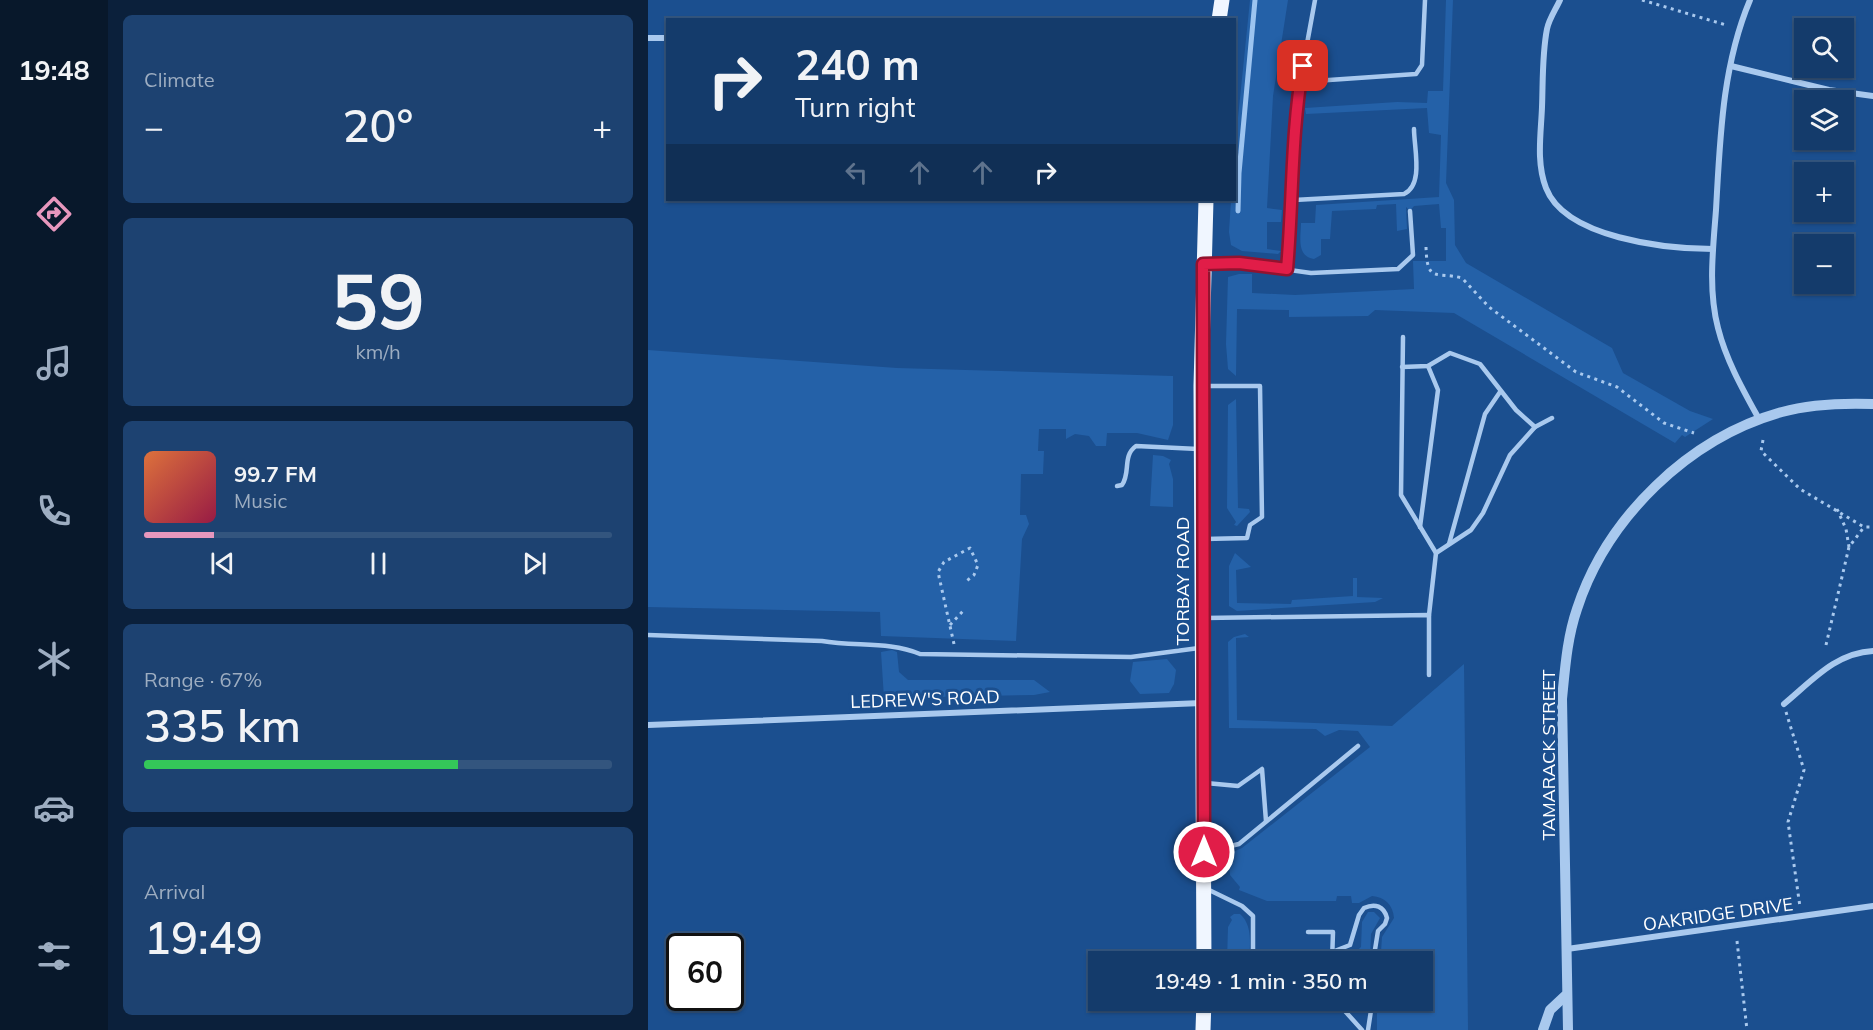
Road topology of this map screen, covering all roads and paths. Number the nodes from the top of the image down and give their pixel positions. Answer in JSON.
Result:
{"nodes":[{"id":1,"x":1222,"y":0,"type":"edge"},
{"id":2,"x":1315,"y":0,"type":"edge"},
{"id":3,"x":1425,"y":0,"type":"edge"},
{"id":4,"x":1560,"y":0,"type":"edge"},
{"id":5,"x":1642,"y":0,"type":"edge"},
{"id":6,"x":1750,"y":0,"type":"edge"},
{"id":7,"x":1220,"y":18,"type":"edge"},
{"id":8,"x":1726,"y":25,"type":"dead end"},
{"id":9,"x":648,"y":38,"type":"edge"},
{"id":10,"x":666,"y":38,"type":"edge"},
{"id":11,"x":1731,"y":66,"type":"junction"},
{"id":12,"x":1300,"y":82,"type":"junction"},
{"id":13,"x":1873,"y":96,"type":"edge"},
{"id":14,"x":1414,"y":129,"type":"dead end"},
{"id":15,"x":1294,"y":200,"type":"junction"},
{"id":16,"x":1206,"y":201,"type":"edge"},
{"id":17,"x":1410,"y":211,"type":"dead end"},
{"id":18,"x":1426,"y":247,"type":"dead end"},
{"id":19,"x":1713,"y":249,"type":"junction"},
{"id":20,"x":1203,"y":264,"type":"junction"},
{"id":21,"x":1287,"y":269,"type":"junction"},
{"id":22,"x":1403,"y":337,"type":"dead end"},
{"id":23,"x":1428,"y":366,"type":"junction"},
{"id":24,"x":1402,"y":367,"type":"junction"},
{"id":25,"x":1201,"y":386,"type":"junction"},
{"id":26,"x":1500,"y":392,"type":"junction"},
{"id":27,"x":1873,"y":404,"type":"edge"},
{"id":28,"x":1552,"y":418,"type":"dead end"},
{"id":29,"x":1759,"y":419,"type":"junction"},
{"id":30,"x":1535,"y":427,"type":"junction"},
{"id":31,"x":1694,"y":433,"type":"dead end"},
{"id":32,"x":1763,"y":440,"type":"dead end"},
{"id":33,"x":1201,"y":449,"type":"junction"},
{"id":34,"x":1117,"y":486,"type":"dead end"},
{"id":35,"x":1836,"y":508,"type":"junction"},
{"id":36,"x":1420,"y":527,"type":"junction"},
{"id":37,"x":1864,"y":527,"type":"junction"},
{"id":38,"x":1873,"y":527,"type":"edge"},
{"id":39,"x":1202,"y":539,"type":"junction"},
{"id":40,"x":1449,"y":544,"type":"junction"},
{"id":41,"x":1849,"y":547,"type":"junction"},
{"id":42,"x":1436,"y":553,"type":"junction"},
{"id":43,"x":964,"y":583,"type":"dead end"},
{"id":44,"x":964,"y":610,"type":"dead end"},
{"id":45,"x":1429,"y":615,"type":"junction"},
{"id":46,"x":1202,"y":618,"type":"junction"},
{"id":47,"x":950,"y":625,"type":"junction"},
{"id":48,"x":648,"y":635,"type":"edge"},
{"id":49,"x":1826,"y":645,"type":"dead end"},
{"id":50,"x":1202,"y":648,"type":"junction"},
{"id":51,"x":1873,"y":651,"type":"edge"},
{"id":52,"x":956,"y":655,"type":"junction"},
{"id":53,"x":1429,"y":675,"type":"dead end"},
{"id":54,"x":1203,"y":703,"type":"junction"},
{"id":55,"x":1784,"y":704,"type":"joint"},
{"id":56,"x":648,"y":725,"type":"edge"},
{"id":57,"x":1358,"y":746,"type":"dead end"},
{"id":58,"x":1203,"y":783,"type":"junction"},
{"id":59,"x":1266,"y":822,"type":"junction"},
{"id":60,"x":1204,"y":852,"type":"junction"},
{"id":61,"x":1204,"y":888,"type":"junction"},
{"id":62,"x":1873,"y":906,"type":"edge"},
{"id":63,"x":1801,"y":918,"type":"junction"},
{"id":64,"x":1308,"y":932,"type":"dead end"},
{"id":65,"x":1737,"y":941,"type":"dead end"},
{"id":66,"x":1567,"y":949,"type":"junction"},
{"id":67,"x":1204,"y":951,"type":"edge"},
{"id":68,"x":1255,"y":951,"type":"edge"},
{"id":69,"x":1332,"y":951,"type":"edge"},
{"id":70,"x":1335,"y":951,"type":"edge"},
{"id":71,"x":1374,"y":951,"type":"edge"},
{"id":72,"x":1565,"y":996,"type":"junction"},
{"id":73,"x":1204,"y":1011,"type":"edge"},
{"id":74,"x":1345,"y":1011,"type":"edge"},
{"id":75,"x":1371,"y":1011,"type":"edge"},
{"id":76,"x":1203,"y":1030,"type":"edge"},
{"id":77,"x":1362,"y":1030,"type":"edge"},
{"id":78,"x":1368,"y":1030,"type":"edge"},
{"id":79,"x":1543,"y":1030,"type":"edge"},
{"id":80,"x":1568,"y":1030,"type":"edge"},
{"id":81,"x":1747,"y":1030,"type":"edge"}],
"edges":[{"from":1,"to":7,"type":"main road"},
{"from":2,"to":12,"type":"lane"},
{"from":3,"to":12,"type":"lane"},
{"from":4,"to":19,"type":"street"},
{"from":5,"to":8,"type":"path"},
{"from":6,"to":11,"type":"street"},
{"from":9,"to":10,"type":"street"},
{"from":11,"to":13,"type":"street"},
{"from":11,"to":19,"type":"street"},
{"from":12,"to":15,"type":"lane"},
{"from":14,"to":15,"type":"lane"},
{"from":15,"to":21,"type":"lane"},
{"from":16,"to":20,"type":"main road","name":"TORBAY ROAD"},
{"from":17,"to":21,"type":"lane"},
{"from":18,"to":31,"type":"path"},
{"from":19,"to":29,"type":"street"},
{"from":20,"to":21,"type":"lane"},
{"from":20,"to":25,"type":"main road","name":"TORBAY ROAD"},
{"from":22,"to":24,"type":"lane"},
{"from":23,"to":24,"type":"lane"},
{"from":23,"to":26,"type":"lane"},
{"from":23,"to":36,"type":"lane"},
{"from":24,"to":36,"type":"lane"},
{"from":25,"to":33,"type":"main road","name":"TORBAY ROAD"},
{"from":25,"to":39,"type":"lane"},
{"from":26,"to":30,"type":"lane"},
{"from":26,"to":40,"type":"lane"},
{"from":27,"to":29,"type":"street","name":"TAMARACK STREET"},
{"from":28,"to":30,"type":"lane"},
{"from":29,"to":66,"type":"street","name":"TAMARACK STREET"},
{"from":30,"to":40,"type":"lane"},
{"from":32,"to":35,"type":"path"},
{"from":33,"to":34,"type":"lane"},
{"from":33,"to":39,"type":"main road","name":"TORBAY ROAD"},
{"from":35,"to":37,"type":"path"},
{"from":35,"to":41,"type":"path"},
{"from":36,"to":42,"type":"lane"},
{"from":37,"to":38,"type":"path"},
{"from":37,"to":41,"type":"path"},
{"from":39,"to":46,"type":"main road","name":"TORBAY ROAD"},
{"from":40,"to":42,"type":"lane"},
{"from":41,"to":49,"type":"path"},
{"from":42,"to":45,"type":"lane"},
{"from":43,"to":47,"type":"path"},
{"from":44,"to":47,"type":"path"},
{"from":45,"to":46,"type":"lane"},
{"from":45,"to":53,"type":"lane"},
{"from":46,"to":50,"type":"main road","name":"TORBAY ROAD"},
{"from":47,"to":52,"type":"path"},
{"from":48,"to":52,"type":"lane"},
{"from":50,"to":52,"type":"lane"},
{"from":50,"to":54,"type":"main road","name":"TORBAY ROAD"},
{"from":51,"to":55,"type":"street"},
{"from":54,"to":56,"type":"street","name":"LEDREW'S ROAD"},
{"from":54,"to":58,"type":"main road","name":"TORBAY ROAD"},
{"from":55,"to":63,"type":"path"},
{"from":57,"to":59,"type":"lane"},
{"from":58,"to":59,"type":"lane"},
{"from":58,"to":60,"type":"main road","name":"TORBAY ROAD"},
{"from":59,"to":60,"type":"lane"},
{"from":60,"to":61,"type":"main road","name":"TORBAY ROAD"},
{"from":61,"to":67,"type":"main road","name":"TORBAY ROAD"},
{"from":61,"to":68,"type":"lane"},
{"from":62,"to":63,"type":"street","name":"OAKRIDGE DRIVE"},
{"from":63,"to":66,"type":"street","name":"OAKRIDGE DRIVE"},
{"from":64,"to":69,"type":"lane"},
{"from":65,"to":81,"type":"path"},
{"from":66,"to":72,"type":"street","name":"TAMARACK STREET"},
{"from":70,"to":71,"type":"lane"},
{"from":72,"to":79,"type":"street"},
{"from":72,"to":80,"type":"street","name":"TAMARACK STREET"},
{"from":73,"to":76,"type":"main road"},
{"from":74,"to":77,"type":"lane"},
{"from":75,"to":78,"type":"lane"}]}
